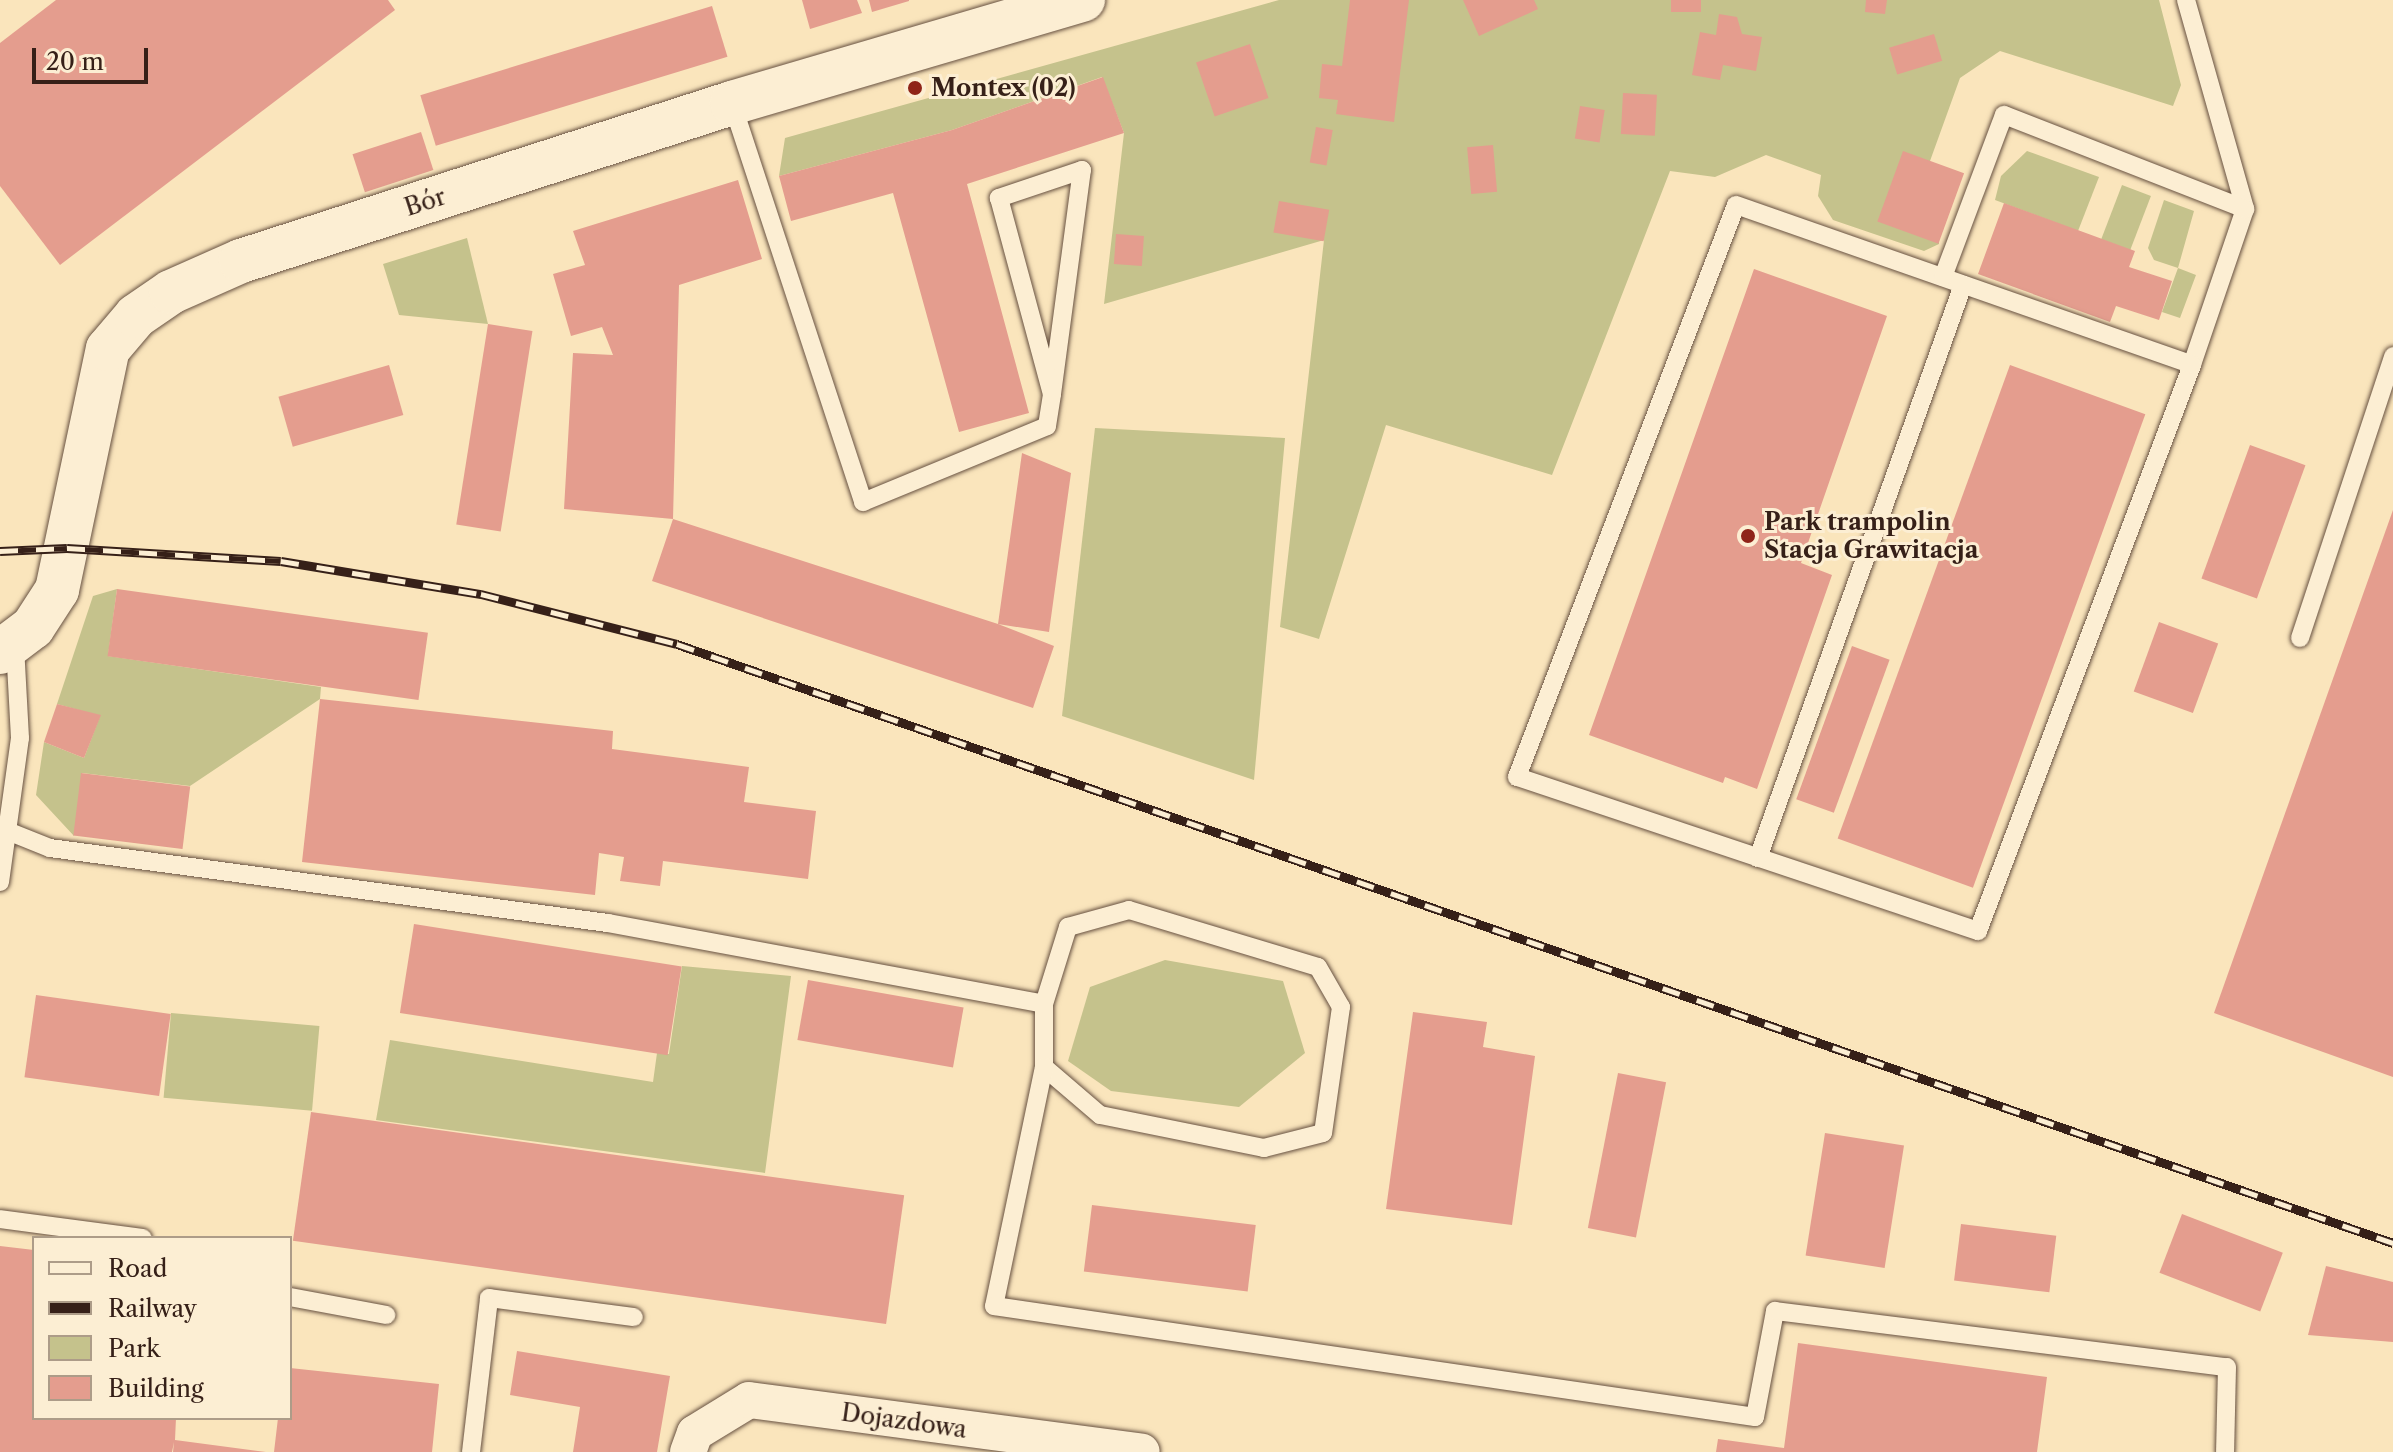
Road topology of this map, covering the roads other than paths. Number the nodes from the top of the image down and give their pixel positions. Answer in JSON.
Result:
{"nodes":[{"id":1,"x":1083,"y":0,"type":"edge"},
{"id":2,"x":2186,"y":0,"type":"edge"},
{"id":3,"x":732,"y":103,"type":"junction"},
{"id":4,"x":2245,"y":209,"type":"junction"},
{"id":5,"x":1943,"y":277,"type":"junction"},
{"id":6,"x":1963,"y":285,"type":"junction"},
{"id":7,"x":2393,"y":356,"type":"edge"},
{"id":8,"x":2192,"y":365,"type":"junction"},
{"id":9,"x":1052,"y":394,"type":"junction"},
{"id":10,"x":2300,"y":638,"type":"dead end"},
{"id":11,"x":8,"y":648,"type":"edge"},
{"id":12,"x":4,"y":828,"type":"edge"},
{"id":13,"x":1758,"y":858,"type":"junction"},
{"id":14,"x":0,"y":882,"type":"edge"},
{"id":15,"x":1044,"y":1004,"type":"junction"},
{"id":16,"x":1044,"y":1067,"type":"junction"},
{"id":17,"x":0,"y":1219,"type":"edge"},
{"id":18,"x":128,"y":1236,"type":"edge"},
{"id":19,"x":292,"y":1297,"type":"edge"},
{"id":20,"x":386,"y":1315,"type":"dead end"},
{"id":21,"x":634,"y":1317,"type":"dead end"},
{"id":22,"x":471,"y":1452,"type":"edge"},
{"id":23,"x":688,"y":1452,"type":"edge"},
{"id":24,"x":1142,"y":1452,"type":"edge"},
{"id":25,"x":2225,"y":1452,"type":"edge"}],
"edges":[{"from":1,"to":3,"type":"street","name":"Bór"},
{"from":2,"to":4,"type":"lane"},
{"from":3,"to":9,"type":"lane"},
{"from":3,"to":11,"type":"street","name":"Bór"},
{"from":4,"to":5,"type":"lane"},
{"from":4,"to":8,"type":"lane"},
{"from":5,"to":6,"type":"lane"},
{"from":5,"to":13,"type":"lane"},
{"from":6,"to":8,"type":"lane"},
{"from":6,"to":13,"type":"lane"},
{"from":7,"to":10,"type":"lane"},
{"from":8,"to":13,"type":"lane"},
{"from":9,"to":9,"type":"lane"},
{"from":11,"to":12,"type":"lane"},
{"from":12,"to":14,"type":"lane"},
{"from":12,"to":15,"type":"lane"},
{"from":15,"to":16,"type":"lane"},
{"from":15,"to":16,"type":"lane"},
{"from":16,"to":25,"type":"lane"},
{"from":17,"to":18,"type":"lane"},
{"from":19,"to":20,"type":"lane"},
{"from":21,"to":22,"type":"lane"},
{"from":23,"to":24,"type":"street","name":"Dojazdowa"}]}
